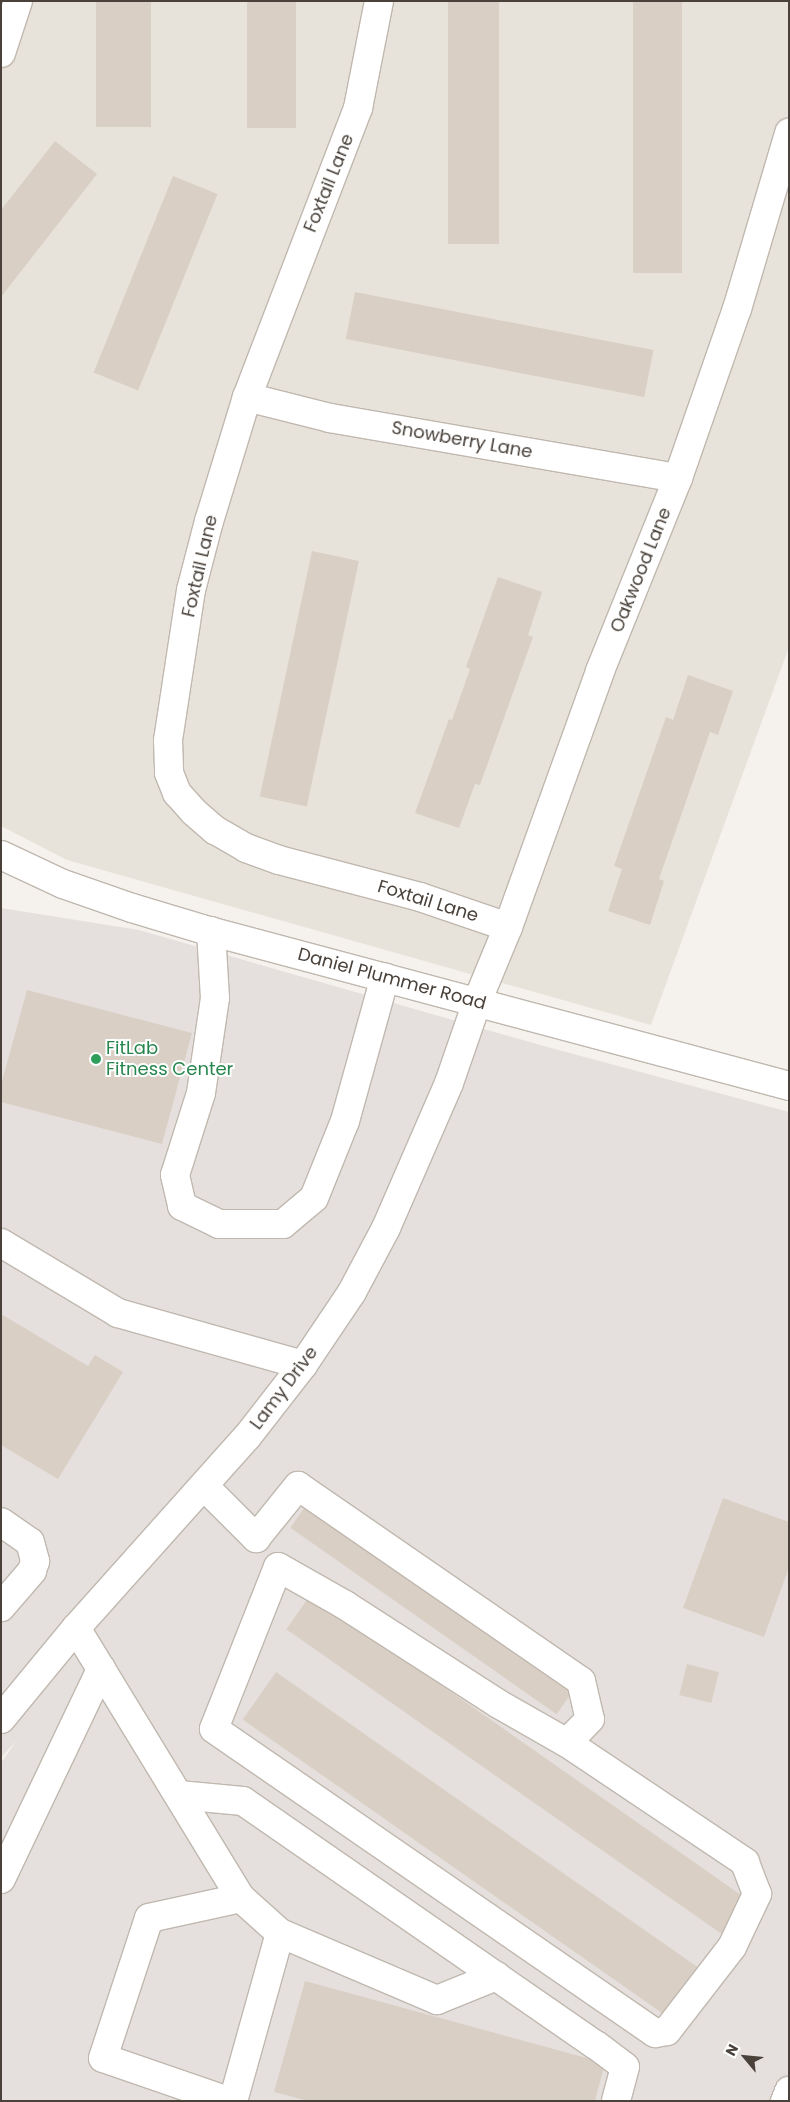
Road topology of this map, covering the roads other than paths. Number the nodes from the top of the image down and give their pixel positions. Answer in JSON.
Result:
{"nodes":[{"id":1,"x":18,"y":1,"type":"edge"},
{"id":2,"x":378,"y":1,"type":"edge"},
{"id":3,"x":1,"y":53,"type":"edge"},
{"id":4,"x":789,"y":133,"type":"edge"},
{"id":5,"x":247,"y":397,"type":"junction"},
{"id":6,"x":678,"y":478,"type":"junction"},
{"id":7,"x":1,"y":855,"type":"edge"},
{"id":8,"x":508,"y":927,"type":"junction"},
{"id":9,"x":211,"y":931,"type":"junction"},
{"id":10,"x":386,"y":977,"type":"junction"},
{"id":11,"x":477,"y":1002,"type":"junction"},
{"id":12,"x":789,"y":1086,"type":"edge"},
{"id":13,"x":1,"y":1243,"type":"edge"},
{"id":14,"x":302,"y":1366,"type":"junction"},
{"id":15,"x":204,"y":1486,"type":"junction"},
{"id":16,"x":1,"y":1522,"type":"edge"},
{"id":17,"x":256,"y":1538,"type":"junction"},
{"id":18,"x":278,"y":1568,"type":"junction"},
{"id":19,"x":1,"y":1607,"type":"edge"},
{"id":20,"x":76,"y":1628,"type":"junction"},
{"id":21,"x":101,"y":1669,"type":"junction"},
{"id":22,"x":1,"y":1718,"type":"edge"},
{"id":23,"x":567,"y":1742,"type":"junction"},
{"id":24,"x":179,"y":1795,"type":"junction"},
{"id":25,"x":1,"y":1879,"type":"edge"},
{"id":26,"x":241,"y":1898,"type":"junction"},
{"id":27,"x":280,"y":1933,"type":"junction"},
{"id":28,"x":496,"y":1976,"type":"junction"},
{"id":29,"x":789,"y":2091,"type":"edge"},
{"id":30,"x":228,"y":2101,"type":"edge"},
{"id":31,"x":233,"y":2101,"type":"edge"},
{"id":32,"x":616,"y":2101,"type":"edge"},
{"id":33,"x":785,"y":2101,"type":"edge"}],
"edges":[{"from":1,"to":3,"type":"street"},
{"from":2,"to":5,"type":"street","name":"Foxtail Lane"},
{"from":4,"to":6,"type":"street","name":"Oakwood Lane"},
{"from":5,"to":6,"type":"street","name":"Snowberry Lane"},
{"from":5,"to":8,"type":"street","name":"Foxtail Lane"},
{"from":6,"to":8,"type":"street","name":"Oakwood Lane"},
{"from":7,"to":9,"type":"street","name":"Daniel Plummer Road"},
{"from":8,"to":11,"type":"street","name":"Oakwood Lane"},
{"from":9,"to":10,"type":"street","name":"Daniel Plummer Road"},
{"from":9,"to":10,"type":"street"},
{"from":10,"to":11,"type":"street","name":"Daniel Plummer Road"},
{"from":11,"to":12,"type":"street","name":"Daniel Plummer Road"},
{"from":11,"to":14,"type":"street","name":"Lamy Drive"},
{"from":13,"to":14,"type":"street"},
{"from":14,"to":15,"type":"street","name":"Lamy Drive"},
{"from":15,"to":17,"type":"street"},
{"from":15,"to":20,"type":"street","name":"Lamy Drive"},
{"from":16,"to":19,"type":"street"},
{"from":17,"to":18,"type":"street"},
{"from":17,"to":23,"type":"street"},
{"from":18,"to":23,"type":"street"},
{"from":18,"to":23,"type":"street"},
{"from":20,"to":21,"type":"street"},
{"from":20,"to":22,"type":"street","name":"Lamy Drive"},
{"from":21,"to":24,"type":"street"},
{"from":21,"to":25,"type":"street"},
{"from":24,"to":26,"type":"street"},
{"from":24,"to":28,"type":"street"},
{"from":26,"to":27,"type":"street"},
{"from":26,"to":30,"type":"street"},
{"from":27,"to":28,"type":"street"},
{"from":27,"to":31,"type":"street"},
{"from":28,"to":32,"type":"street"},
{"from":29,"to":33,"type":"street"}]}
